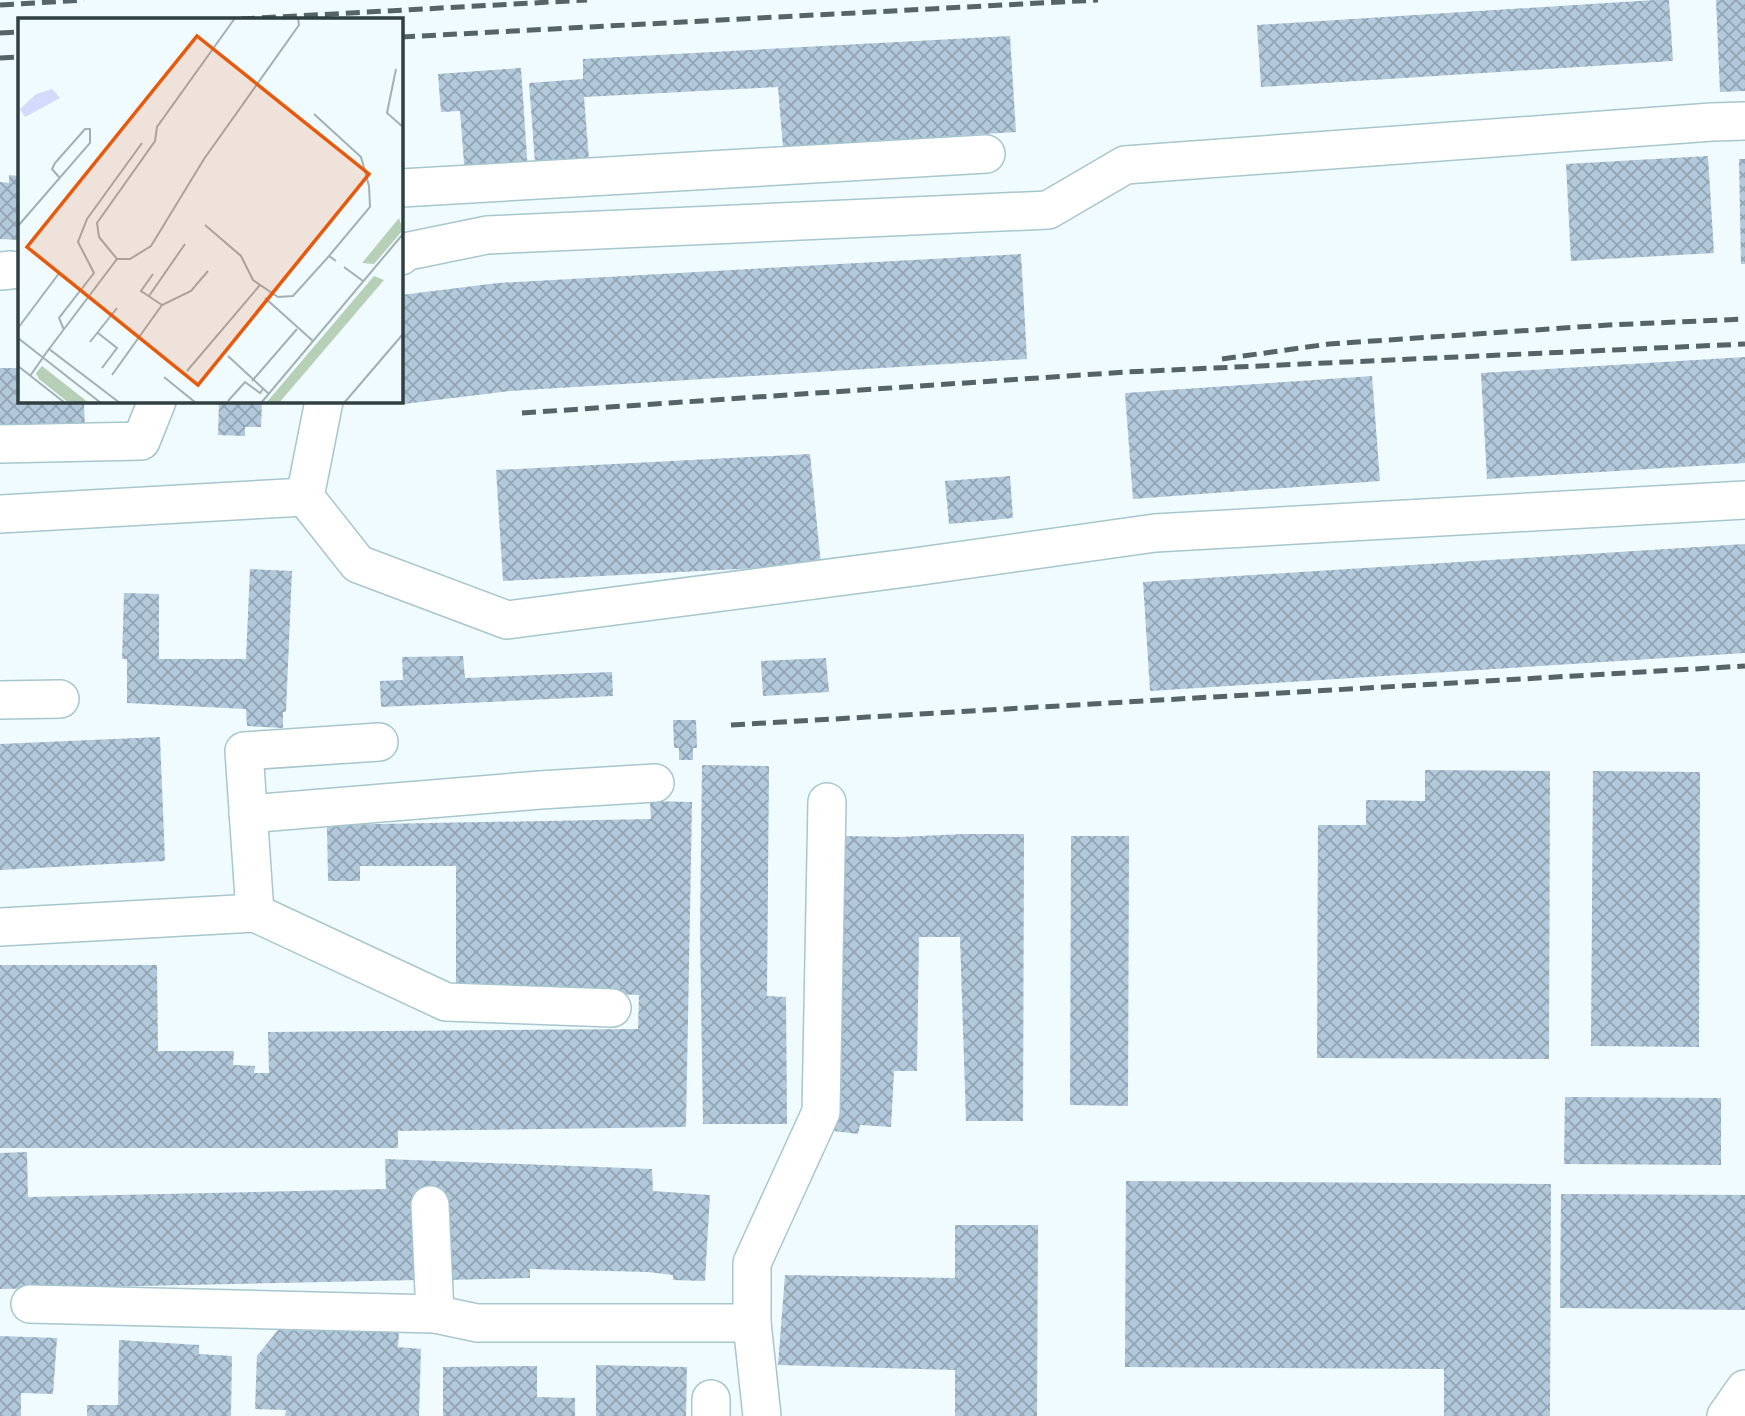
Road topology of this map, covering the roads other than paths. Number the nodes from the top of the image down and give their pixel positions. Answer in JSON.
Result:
{"nodes":[{"id":1,"x":1745,"y":121,"type":"edge"},
{"id":2,"x":986,"y":154,"type":"dead end"},
{"id":3,"x":402,"y":188,"type":"edge"},
{"id":4,"x":402,"y":255,"type":"edge"},
{"id":5,"x":157,"y":402,"type":"edge"},
{"id":6,"x":324,"y":402,"type":"edge"},
{"id":7,"x":0,"y":444,"type":"edge"},
{"id":8,"x":305,"y":497,"type":"junction"},
{"id":9,"x":1745,"y":500,"type":"edge"},
{"id":10,"x":0,"y":514,"type":"edge"},
{"id":11,"x":60,"y":699,"type":"dead end"},
{"id":12,"x":0,"y":701,"type":"edge"},
{"id":13,"x":379,"y":742,"type":"dead end"},
{"id":14,"x":655,"y":783,"type":"dead end"},
{"id":15,"x":827,"y":803,"type":"dead end"},
{"id":16,"x":248,"y":814,"type":"junction"},
{"id":17,"x":255,"y":913,"type":"junction"},
{"id":18,"x":0,"y":927,"type":"edge"},
{"id":19,"x":612,"y":1008,"type":"dead end"},
{"id":20,"x":430,"y":1205,"type":"dead end"},
{"id":21,"x":30,"y":1304,"type":"dead end"},
{"id":22,"x":435,"y":1314,"type":"junction"},
{"id":23,"x":752,"y":1322,"type":"junction"},
{"id":24,"x":1745,"y":1389,"type":"edge"},
{"id":25,"x":762,"y":1416,"type":"edge"},
{"id":26,"x":1726,"y":1416,"type":"edge"}],
"edges":[{"from":1,"to":4,"type":"lane"},
{"from":2,"to":3,"type":"lane"},
{"from":5,"to":7,"type":"lane"},
{"from":6,"to":8,"type":"lane"},
{"from":8,"to":9,"type":"lane"},
{"from":8,"to":10,"type":"lane"},
{"from":11,"to":12,"type":"lane"},
{"from":13,"to":16,"type":"lane"},
{"from":14,"to":16,"type":"lane"},
{"from":15,"to":23,"type":"lane"},
{"from":16,"to":17,"type":"lane"},
{"from":17,"to":18,"type":"lane"},
{"from":17,"to":19,"type":"lane"},
{"from":20,"to":22,"type":"lane"},
{"from":21,"to":22,"type":"lane"},
{"from":22,"to":23,"type":"lane"},
{"from":23,"to":25,"type":"lane"},
{"from":24,"to":26,"type":"lane"}]}
